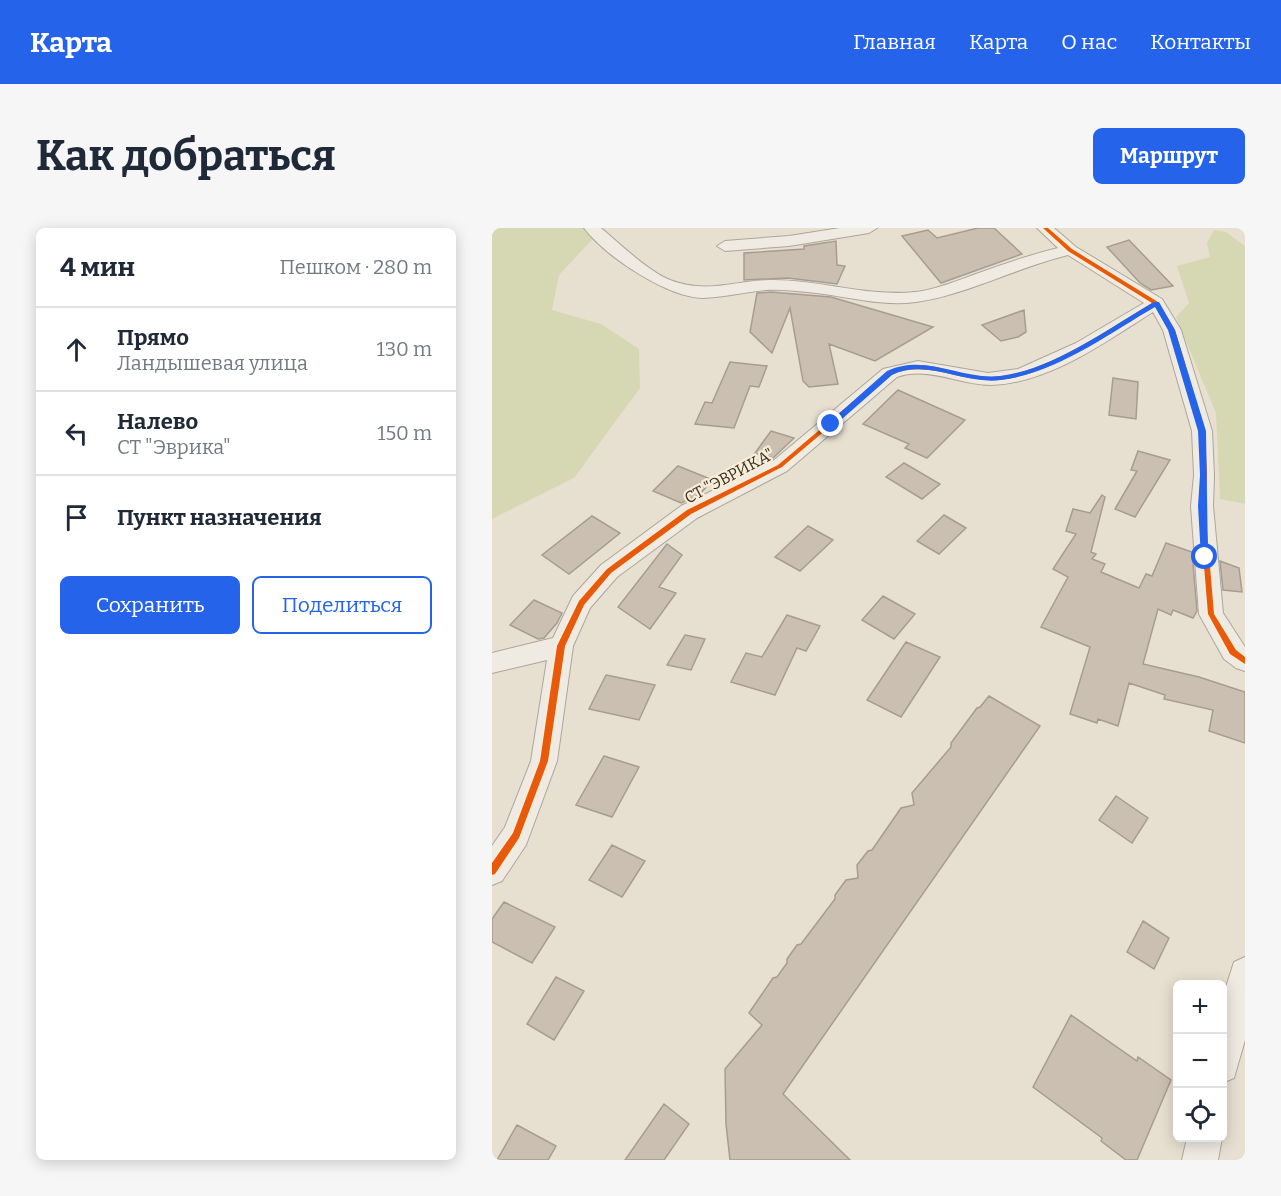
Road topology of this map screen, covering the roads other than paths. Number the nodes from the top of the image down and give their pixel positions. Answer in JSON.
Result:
{"nodes":[{"id":1,"x":592,"y":228,"type":"edge"},
{"id":2,"x":869,"y":228,"type":"edge"},
{"id":3,"x":1045,"y":228,"type":"edge"},
{"id":4,"x":725,"y":246,"type":"dead end"},
{"id":5,"x":1070,"y":250,"type":"junction"},
{"id":6,"x":1156,"y":303,"type":"junction"},
{"id":7,"x":561,"y":646,"type":"junction"},
{"id":8,"x":1245,"y":661,"type":"edge"},
{"id":9,"x":492,"y":663,"type":"edge"},
{"id":10,"x":492,"y":871,"type":"edge"},
{"id":11,"x":1245,"y":973,"type":"edge"},
{"id":12,"x":1227,"y":1046,"type":"edge"},
{"id":13,"x":1204,"y":1142,"type":"edge"},
{"id":14,"x":1200,"y":1160,"type":"edge"}],
"edges":[{"from":1,"to":5,"type":"street"},
{"from":2,"to":4,"type":"street"},
{"from":3,"to":5,"type":"street"},
{"from":5,"to":6,"type":"street"},
{"from":6,"to":7,"type":"street","name":"СТ \"ЭВРИКА\""},
{"from":6,"to":8,"type":"street"},
{"from":7,"to":9,"type":"street"},
{"from":7,"to":10,"type":"street","name":"СТ \"ЭВРИКА\""},
{"from":11,"to":12,"type":"street"},
{"from":13,"to":14,"type":"street"}]}
